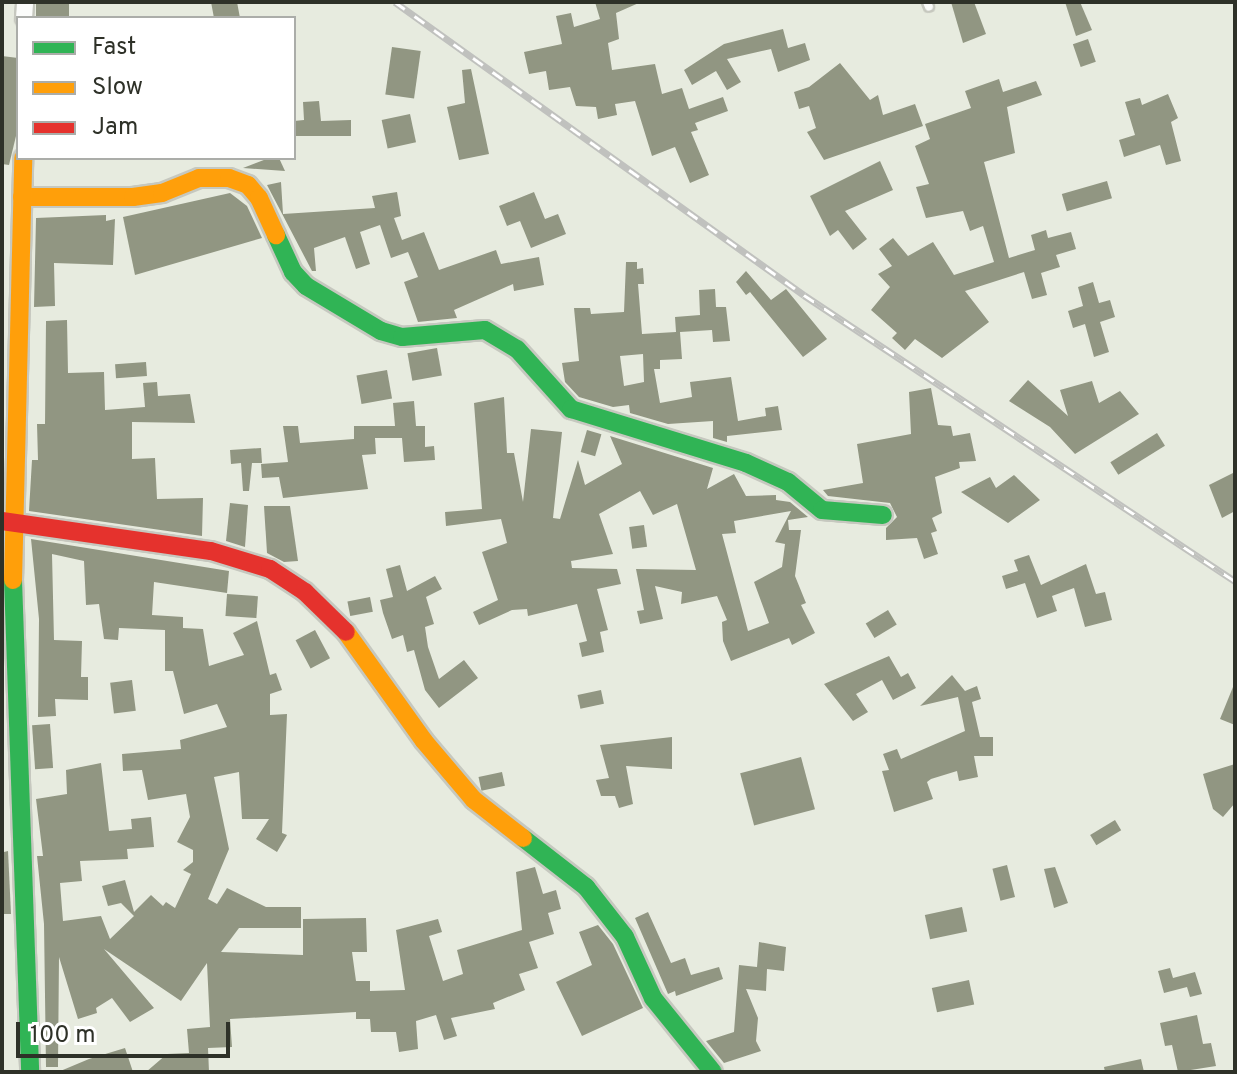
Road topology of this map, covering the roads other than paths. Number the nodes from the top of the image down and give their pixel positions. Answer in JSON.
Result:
{"nodes":[{"id":1,"x":23,"y":160,"type":"edge"},
{"id":2,"x":22,"y":197,"type":"junction"},
{"id":3,"x":883,"y":515,"type":"dead end"},
{"id":4,"x":10,"y":522,"type":"edge"},
{"id":5,"x":30,"y":1072,"type":"edge"},
{"id":6,"x":713,"y":1072,"type":"edge"}],
"edges":[{"from":1,"to":2,"type":"street"},
{"from":2,"to":3,"type":"street"},
{"from":2,"to":4,"type":"street"},
{"from":4,"to":5,"type":"street"},
{"from":4,"to":6,"type":"street"}]}
